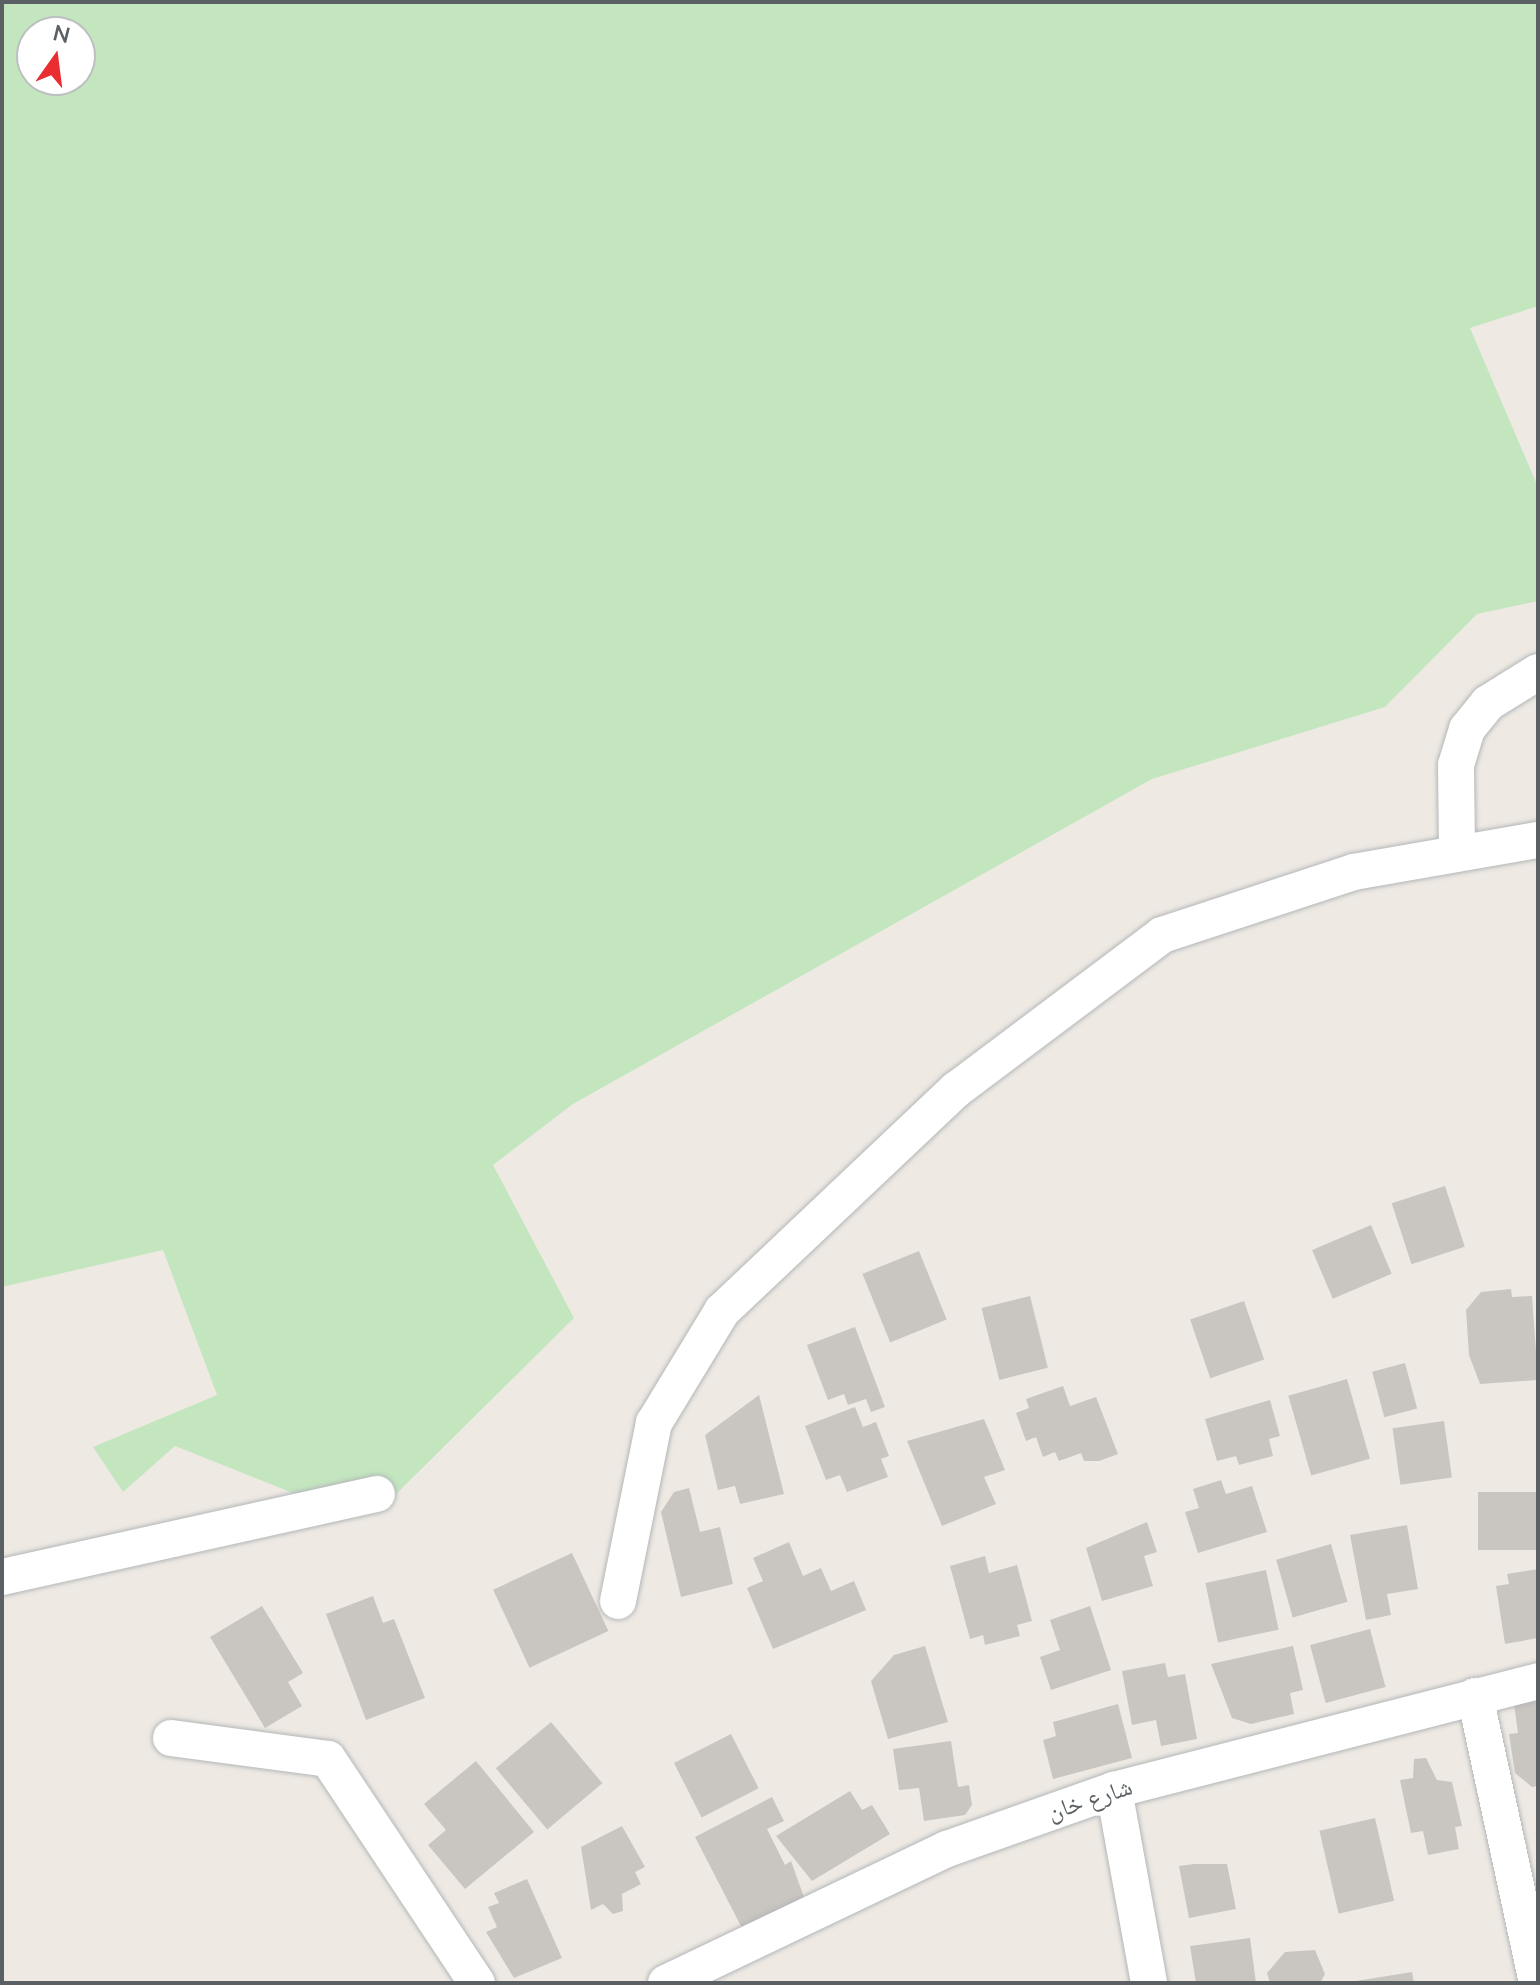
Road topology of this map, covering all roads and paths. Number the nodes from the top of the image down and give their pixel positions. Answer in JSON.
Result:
{"nodes":[{"id":1,"x":1538,"y":672,"type":"edge"},
{"id":2,"x":1538,"y":840,"type":"edge"},
{"id":3,"x":1457,"y":850,"type":"junction"},
{"id":4,"x":377,"y":1494,"type":"dead end"},
{"id":5,"x":2,"y":1577,"type":"edge"},
{"id":6,"x":618,"y":1601,"type":"dead end"},
{"id":7,"x":1538,"y":1681,"type":"edge"},
{"id":8,"x":1475,"y":1696,"type":"junction"},
{"id":9,"x":171,"y":1738,"type":"dead end"},
{"id":10,"x":1114,"y":1790,"type":"junction"},
{"id":11,"x":477,"y":1983,"type":"edge"},
{"id":12,"x":666,"y":1983,"type":"edge"},
{"id":13,"x":1149,"y":1983,"type":"edge"},
{"id":14,"x":1537,"y":1983,"type":"edge"}],
"edges":[{"from":1,"to":3,"type":"street"},
{"from":2,"to":3,"type":"street"},
{"from":3,"to":6,"type":"street"},
{"from":4,"to":5,"type":"street"},
{"from":7,"to":8,"type":"street","name":"شارع خان"},
{"from":8,"to":10,"type":"street","name":"شارع خان"},
{"from":8,"to":14,"type":"street"},
{"from":9,"to":11,"type":"street"},
{"from":10,"to":12,"type":"street","name":"شارع خان"},
{"from":10,"to":13,"type":"street"}]}
